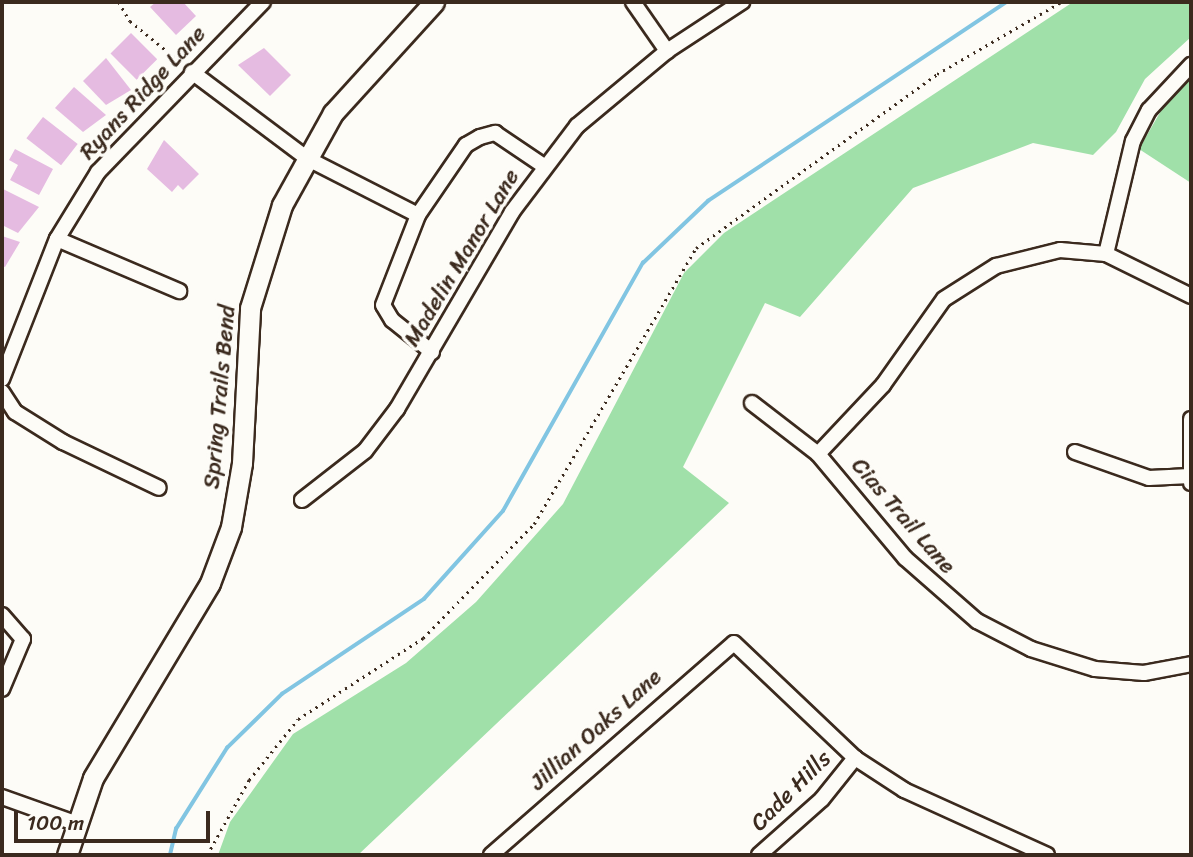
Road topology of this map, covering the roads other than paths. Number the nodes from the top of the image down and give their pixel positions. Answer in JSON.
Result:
{"nodes":[{"id":1,"x":263,"y":2,"type":"edge"},
{"id":2,"x":434,"y":2,"type":"edge"},
{"id":3,"x":633,"y":2,"type":"edge"},
{"id":4,"x":742,"y":2,"type":"edge"},
{"id":5,"x":667,"y":51,"type":"junction"},
{"id":6,"x":1191,"y":65,"type":"edge"},
{"id":7,"x":192,"y":72,"type":"junction"},
{"id":8,"x":308,"y":159,"type":"junction"},
{"id":9,"x":544,"y":166,"type":"junction"},
{"id":10,"x":418,"y":215,"type":"junction"},
{"id":11,"x":57,"y":240,"type":"junction"},
{"id":12,"x":1106,"y":254,"type":"junction"},
{"id":13,"x":179,"y":292,"type":"dead end"},
{"id":14,"x":1191,"y":296,"type":"edge"},
{"id":15,"x":432,"y":352,"type":"junction"},
{"id":16,"x":2,"y":379,"type":"edge"},
{"id":17,"x":2,"y":393,"type":"edge"},
{"id":18,"x":752,"y":403,"type":"dead end"},
{"id":19,"x":1191,"y":419,"type":"edge"},
{"id":20,"x":1075,"y":452,"type":"dead end"},
{"id":21,"x":818,"y":454,"type":"junction"},
{"id":22,"x":1191,"y":479,"type":"edge"},
{"id":23,"x":159,"y":488,"type":"dead end"},
{"id":24,"x":302,"y":500,"type":"dead end"},
{"id":25,"x":2,"y":615,"type":"edge"},
{"id":26,"x":1191,"y":664,"type":"edge"},
{"id":27,"x":2,"y":689,"type":"edge"},
{"id":28,"x":855,"y":758,"type":"junction"},
{"id":29,"x":2,"y":797,"type":"edge"},
{"id":30,"x":75,"y":823,"type":"junction"},
{"id":31,"x":67,"y":855,"type":"edge"},
{"id":32,"x":491,"y":855,"type":"edge"},
{"id":33,"x":759,"y":855,"type":"edge"},
{"id":34,"x":1047,"y":855,"type":"edge"}],
"edges":[{"from":1,"to":7,"type":"street","name":"Ryans Ridge Lane"},
{"from":2,"to":8,"type":"street","name":"Spring Trails Bend"},
{"from":3,"to":5,"type":"street"},
{"from":4,"to":5,"type":"street","name":"Madelin Manor Lane"},
{"from":5,"to":9,"type":"street","name":"Madelin Manor Lane"},
{"from":6,"to":12,"type":"street"},
{"from":7,"to":8,"type":"street"},
{"from":7,"to":11,"type":"street","name":"Ryans Ridge Lane"},
{"from":8,"to":10,"type":"street"},
{"from":8,"to":30,"type":"street","name":"Spring Trails Bend"},
{"from":9,"to":10,"type":"street"},
{"from":9,"to":15,"type":"street","name":"Madelin Manor Lane"},
{"from":10,"to":15,"type":"street"},
{"from":11,"to":13,"type":"street"},
{"from":11,"to":16,"type":"street","name":"Ryans Ridge Lane"},
{"from":12,"to":14,"type":"street"},
{"from":12,"to":21,"type":"street"},
{"from":15,"to":24,"type":"street","name":"Madelin Manor Lane"},
{"from":17,"to":23,"type":"street"},
{"from":18,"to":21,"type":"street","name":"Cias Trail Lane"},
{"from":19,"to":22,"type":"street"},
{"from":20,"to":22,"type":"street"},
{"from":21,"to":26,"type":"street","name":"Cias Trail Lane"},
{"from":25,"to":27,"type":"street"},
{"from":28,"to":32,"type":"street","name":"Jillian Oaks Lane"},
{"from":28,"to":33,"type":"street","name":"Cade Hills"},
{"from":28,"to":34,"type":"street"},
{"from":29,"to":30,"type":"street"},
{"from":30,"to":31,"type":"street","name":"Spring Trails Bend"}]}
